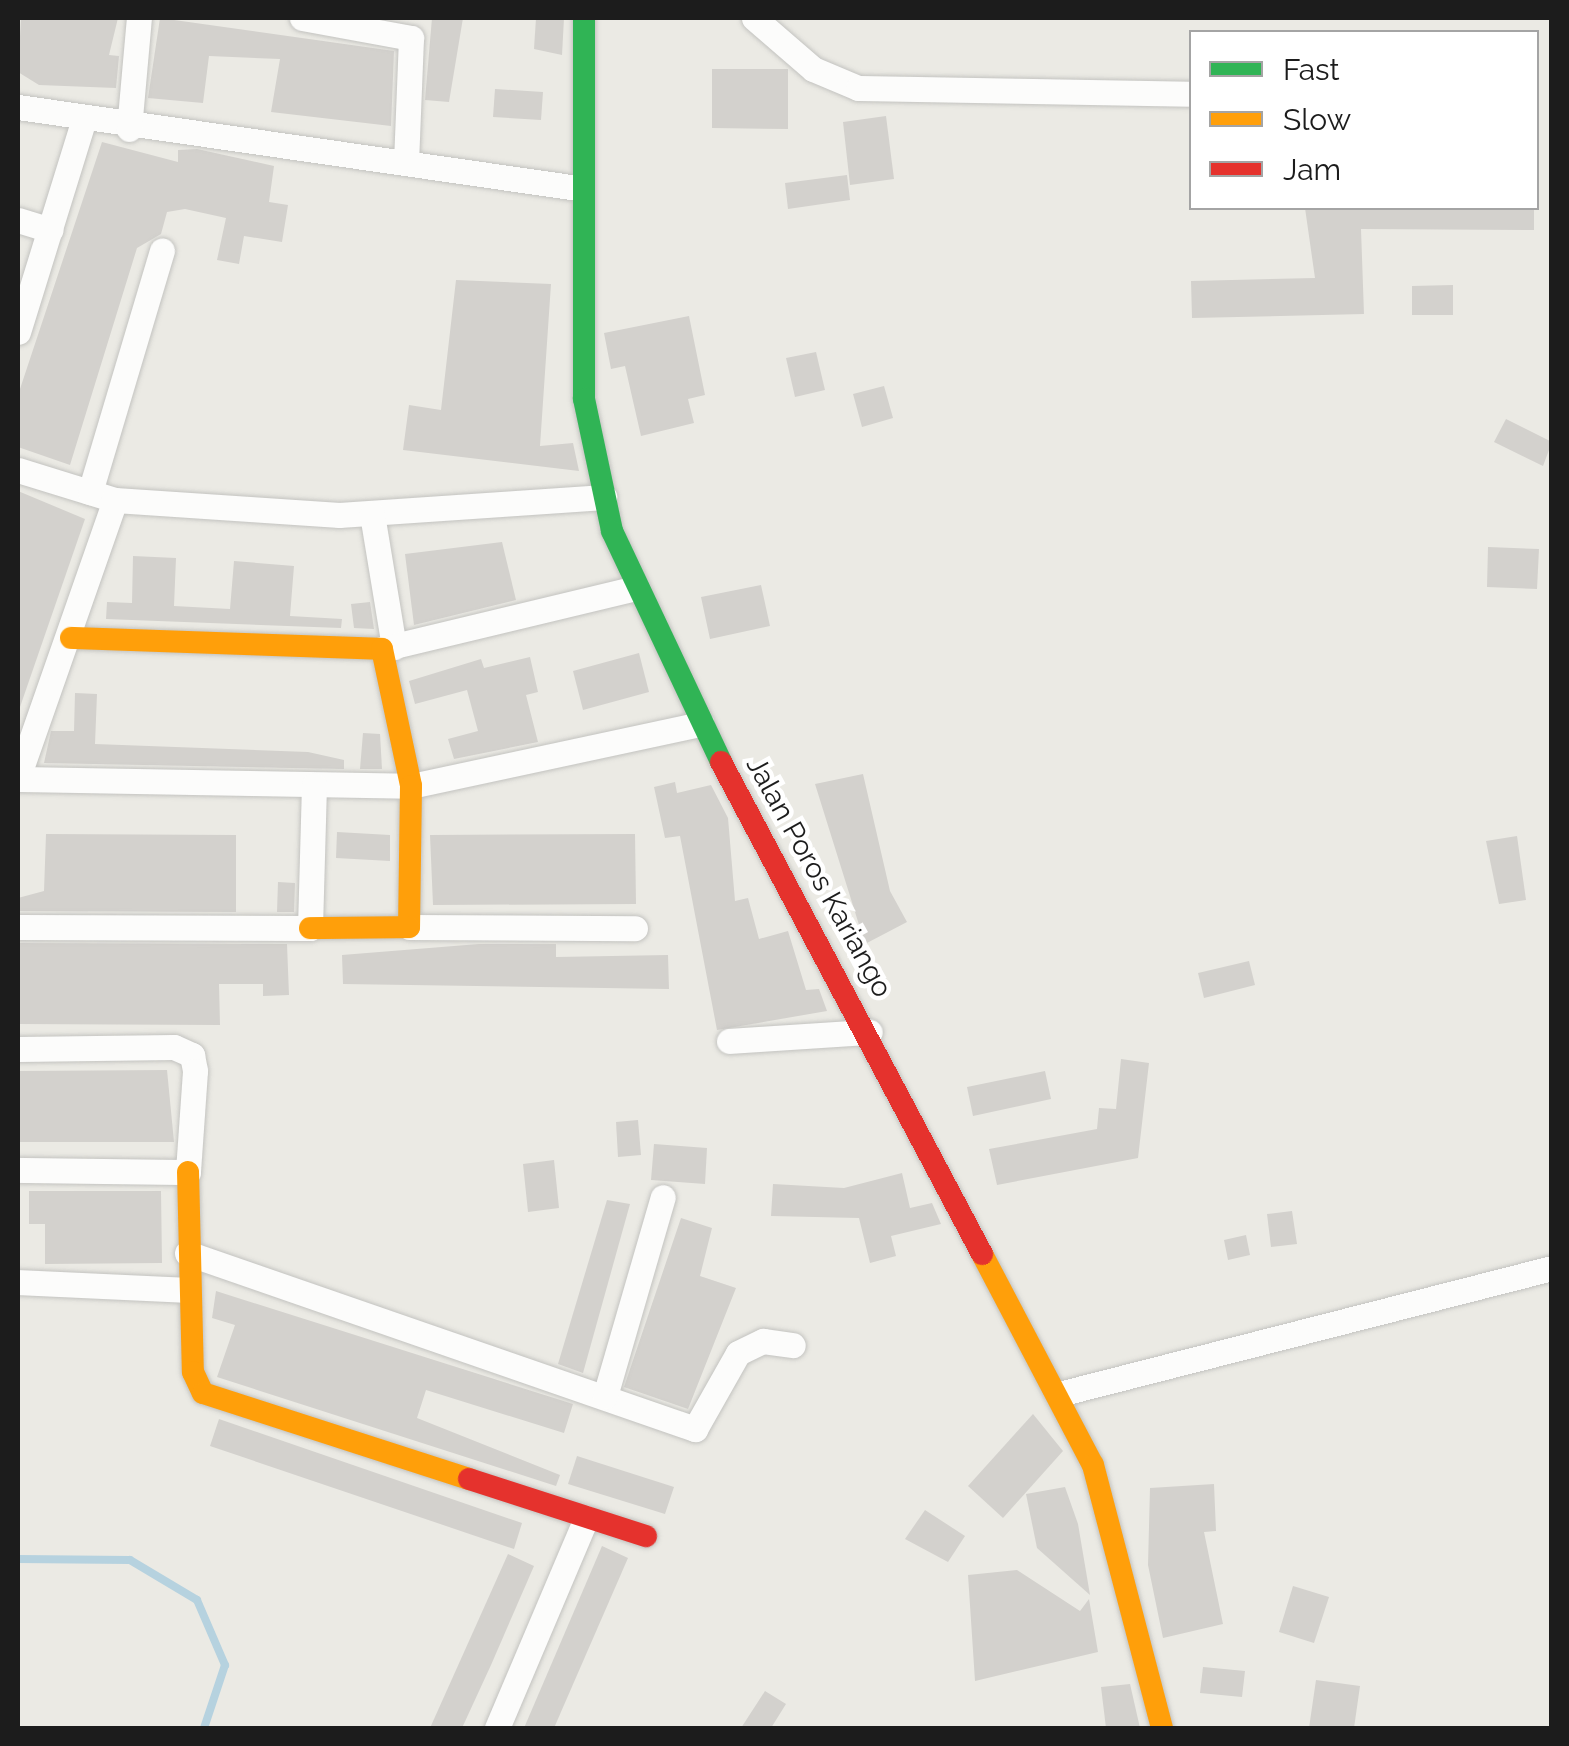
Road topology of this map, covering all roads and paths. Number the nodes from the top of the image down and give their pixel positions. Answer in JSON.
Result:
{"nodes":[{"id":1,"x":139,"y":18,"type":"edge"},
{"id":2,"x":302,"y":18,"type":"edge"},
{"id":3,"x":584,"y":18,"type":"edge"},
{"id":4,"x":754,"y":18,"type":"edge"},
{"id":5,"x":1189,"y":94,"type":"edge"},
{"id":6,"x":18,"y":108,"type":"edge"},
{"id":7,"x":83,"y":122,"type":"junction"},
{"id":8,"x":129,"y":129,"type":"junction"},
{"id":9,"x":406,"y":161,"type":"junction"},
{"id":10,"x":576,"y":188,"type":"junction"},
{"id":11,"x":18,"y":220,"type":"edge"},
{"id":12,"x":50,"y":230,"type":"junction"},
{"id":13,"x":162,"y":250,"type":"dead end"},
{"id":14,"x":18,"y":332,"type":"edge"},
{"id":15,"x":18,"y":470,"type":"edge"},
{"id":16,"x":90,"y":492,"type":"junction"},
{"id":17,"x":604,"y":497,"type":"junction"},
{"id":18,"x":115,"y":500,"type":"junction"},
{"id":19,"x":372,"y":514,"type":"junction"},
{"id":20,"x":636,"y":588,"type":"junction"},
{"id":21,"x":71,"y":638,"type":"junction"},
{"id":22,"x":388,"y":648,"type":"junction"},
{"id":23,"x":701,"y":724,"type":"junction"},
{"id":24,"x":18,"y":778,"type":"edge"},
{"id":25,"x":314,"y":785,"type":"junction"},
{"id":26,"x":411,"y":786,"type":"junction"},
{"id":27,"x":18,"y":927,"type":"edge"},
{"id":28,"x":310,"y":928,"type":"junction"},
{"id":29,"x":409,"y":928,"type":"junction"},
{"id":30,"x":635,"y":928,"type":"dead end"},
{"id":31,"x":870,"y":1032,"type":"junction"},
{"id":32,"x":729,"y":1041,"type":"dead end"},
{"id":33,"x":18,"y":1050,"type":"edge"},
{"id":34,"x":18,"y":1170,"type":"edge"},
{"id":35,"x":188,"y":1172,"type":"junction"},
{"id":36,"x":663,"y":1197,"type":"dead end"},
{"id":37,"x":187,"y":1253,"type":"junction"},
{"id":38,"x":1552,"y":1268,"type":"edge"},
{"id":39,"x":18,"y":1282,"type":"edge"},
{"id":40,"x":188,"y":1290,"type":"junction"},
{"id":41,"x":792,"y":1346,"type":"dead end"},
{"id":42,"x":1059,"y":1394,"type":"junction"},
{"id":43,"x":605,"y":1396,"type":"junction"},
{"id":44,"x":586,"y":1518,"type":"junction"},
{"id":45,"x":646,"y":1536,"type":"dead end"},
{"id":46,"x":497,"y":1728,"type":"edge"},
{"id":47,"x":1162,"y":1728,"type":"edge"}],
"edges":[{"from":1,"to":8,"type":"street"},
{"from":2,"to":9,"type":"street"},
{"from":3,"to":10,"type":"main road","name":"Jalan Poros Kariango"},
{"from":4,"to":5,"type":"street"},
{"from":6,"to":7,"type":"street"},
{"from":7,"to":8,"type":"street"},
{"from":7,"to":12,"type":"street"},
{"from":8,"to":9,"type":"street"},
{"from":9,"to":10,"type":"street"},
{"from":10,"to":17,"type":"main road","name":"Jalan Poros Kariango"},
{"from":11,"to":12,"type":"street"},
{"from":12,"to":14,"type":"street"},
{"from":13,"to":16,"type":"street"},
{"from":15,"to":16,"type":"street"},
{"from":16,"to":18,"type":"street"},
{"from":17,"to":19,"type":"street"},
{"from":17,"to":20,"type":"main road","name":"Jalan Poros Kariango"},
{"from":18,"to":19,"type":"street"},
{"from":18,"to":21,"type":"street"},
{"from":19,"to":22,"type":"street"},
{"from":20,"to":22,"type":"street"},
{"from":20,"to":23,"type":"main road","name":"Jalan Poros Kariango"},
{"from":21,"to":22,"type":"main road"},
{"from":21,"to":24,"type":"street"},
{"from":22,"to":26,"type":"main road"},
{"from":23,"to":26,"type":"street"},
{"from":23,"to":31,"type":"main road","name":"Jalan Poros Kariango"},
{"from":24,"to":25,"type":"street"},
{"from":25,"to":26,"type":"street"},
{"from":25,"to":28,"type":"street"},
{"from":26,"to":29,"type":"main road"},
{"from":27,"to":28,"type":"street"},
{"from":28,"to":29,"type":"main road"},
{"from":29,"to":30,"type":"street"},
{"from":31,"to":32,"type":"street"},
{"from":31,"to":42,"type":"main road","name":"Jalan Poros Kariango"},
{"from":33,"to":35,"type":"street"},
{"from":34,"to":35,"type":"street"},
{"from":35,"to":37,"type":"main road"},
{"from":36,"to":43,"type":"street"},
{"from":37,"to":40,"type":"main road"},
{"from":37,"to":43,"type":"street"},
{"from":38,"to":42,"type":"street"},
{"from":39,"to":40,"type":"street"},
{"from":40,"to":44,"type":"main road"},
{"from":41,"to":43,"type":"street"},
{"from":42,"to":47,"type":"main road","name":"Jalan Poros Kariango"},
{"from":44,"to":45,"type":"main road"},
{"from":44,"to":46,"type":"street"}]}
